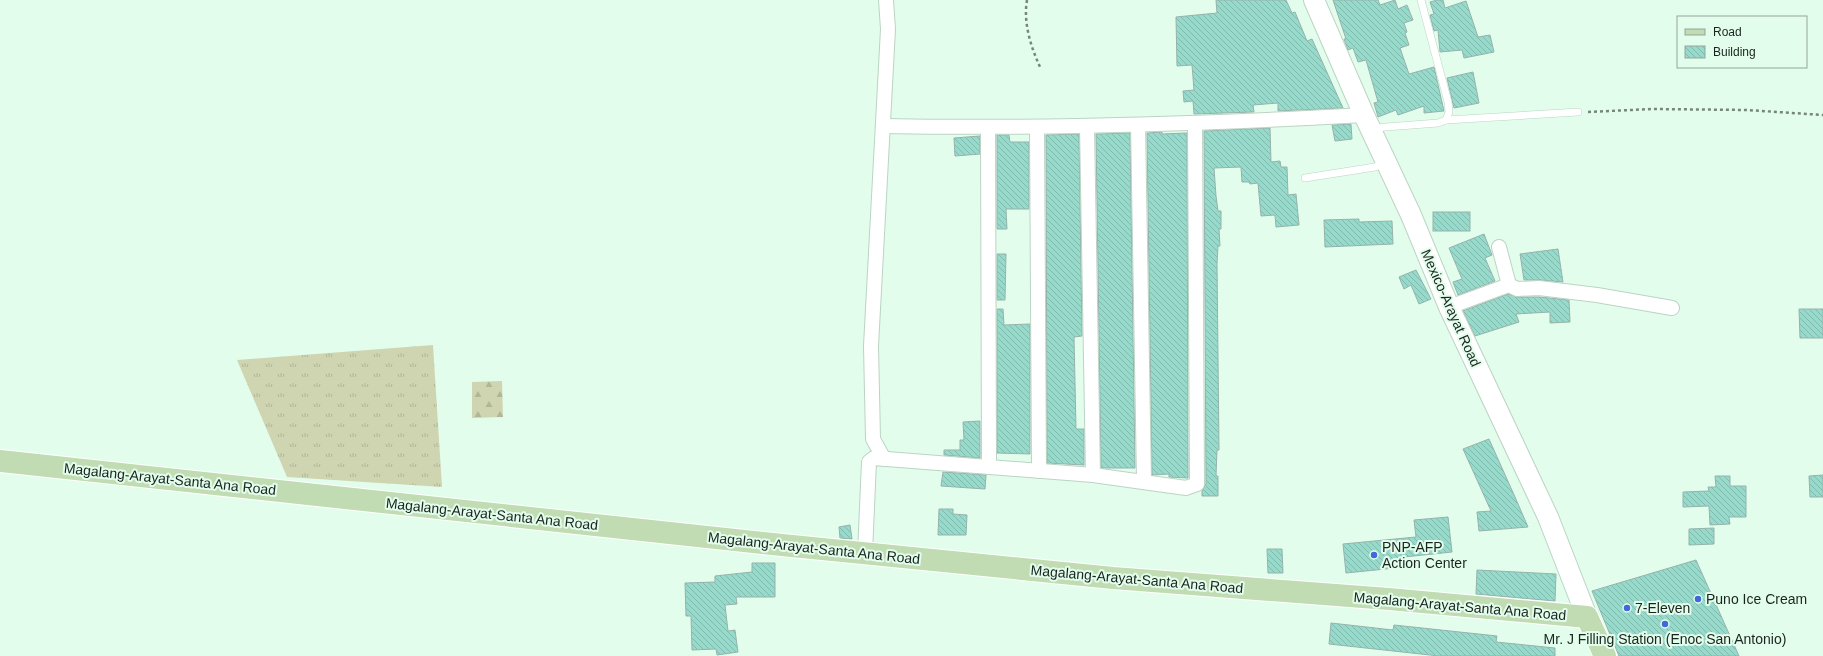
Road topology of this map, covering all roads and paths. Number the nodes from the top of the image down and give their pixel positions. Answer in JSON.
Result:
{"nodes":[{"id":1,"x":886,"y":0,"type":"edge"},
{"id":2,"x":1027,"y":0,"type":"edge"},
{"id":3,"x":1314,"y":0,"type":"edge"},
{"id":4,"x":1421,"y":0,"type":"edge"},
{"id":5,"x":1040,"y":67,"type":"dead end"},
{"id":6,"x":1578,"y":112,"type":"joint"},
{"id":7,"x":1823,"y":115,"type":"edge"},
{"id":8,"x":1446,"y":120,"type":"junction"},
{"id":9,"x":1367,"y":122,"type":"junction"},
{"id":10,"x":1195,"y":124,"type":"junction"},
{"id":11,"x":1138,"y":125,"type":"junction"},
{"id":12,"x":883,"y":126,"type":"junction"},
{"id":13,"x":1087,"y":127,"type":"junction"},
{"id":14,"x":988,"y":128,"type":"junction"},
{"id":15,"x":1037,"y":128,"type":"junction"},
{"id":16,"x":1386,"y":163,"type":"junction"},
{"id":17,"x":1305,"y":178,"type":"dead end"},
{"id":18,"x":1499,"y":248,"type":"dead end"},
{"id":19,"x":1509,"y":285,"type":"junction"},
{"id":20,"x":1449,"y":307,"type":"junction"},
{"id":21,"x":1672,"y":308,"type":"dead end"},
{"id":22,"x":884,"y":459,"type":"junction"},
{"id":23,"x":0,"y":461,"type":"edge"},
{"id":24,"x":989,"y":467,"type":"junction"},
{"id":25,"x":1039,"y":471,"type":"junction"},
{"id":26,"x":1093,"y":475,"type":"junction"},
{"id":27,"x":1144,"y":481,"type":"junction"},
{"id":28,"x":865,"y":553,"type":"junction"},
{"id":29,"x":1587,"y":617,"type":"junction"},
{"id":30,"x":1605,"y":656,"type":"edge"}],
"edges":[{"from":1,"to":12,"type":"street"},
{"from":2,"to":5,"type":"path"},
{"from":3,"to":9,"type":"main road","name":"Mexico-Arayat Road"},
{"from":4,"to":8,"type":"lane"},
{"from":6,"to":7,"type":"path"},
{"from":6,"to":8,"type":"lane"},
{"from":8,"to":9,"type":"lane"},
{"from":9,"to":10,"type":"street"},
{"from":9,"to":16,"type":"main road","name":"Mexico-Arayat Road"},
{"from":10,"to":11,"type":"street"},
{"from":10,"to":27,"type":"street"},
{"from":11,"to":13,"type":"street"},
{"from":11,"to":27,"type":"street"},
{"from":12,"to":14,"type":"street"},
{"from":12,"to":22,"type":"street"},
{"from":13,"to":15,"type":"street"},
{"from":13,"to":26,"type":"street"},
{"from":14,"to":15,"type":"street"},
{"from":14,"to":24,"type":"street"},
{"from":15,"to":25,"type":"street"},
{"from":16,"to":17,"type":"lane"},
{"from":16,"to":20,"type":"main road","name":"Mexico-Arayat Road"},
{"from":18,"to":19,"type":"street"},
{"from":19,"to":20,"type":"street"},
{"from":19,"to":21,"type":"street"},
{"from":20,"to":29,"type":"main road","name":"Mexico-Arayat Road"},
{"from":22,"to":24,"type":"street"},
{"from":22,"to":28,"type":"street"},
{"from":23,"to":28,"type":"main road","name":"Magalang-Arayat-Santa Ana Road"},
{"from":24,"to":25,"type":"street"},
{"from":25,"to":26,"type":"street"},
{"from":26,"to":27,"type":"street"},
{"from":28,"to":29,"type":"main road","name":"Magalang-Arayat-Santa Ana Road"},
{"from":29,"to":30,"type":"main road","name":"Magalang-Arayat-Santa Ana Road"}]}
